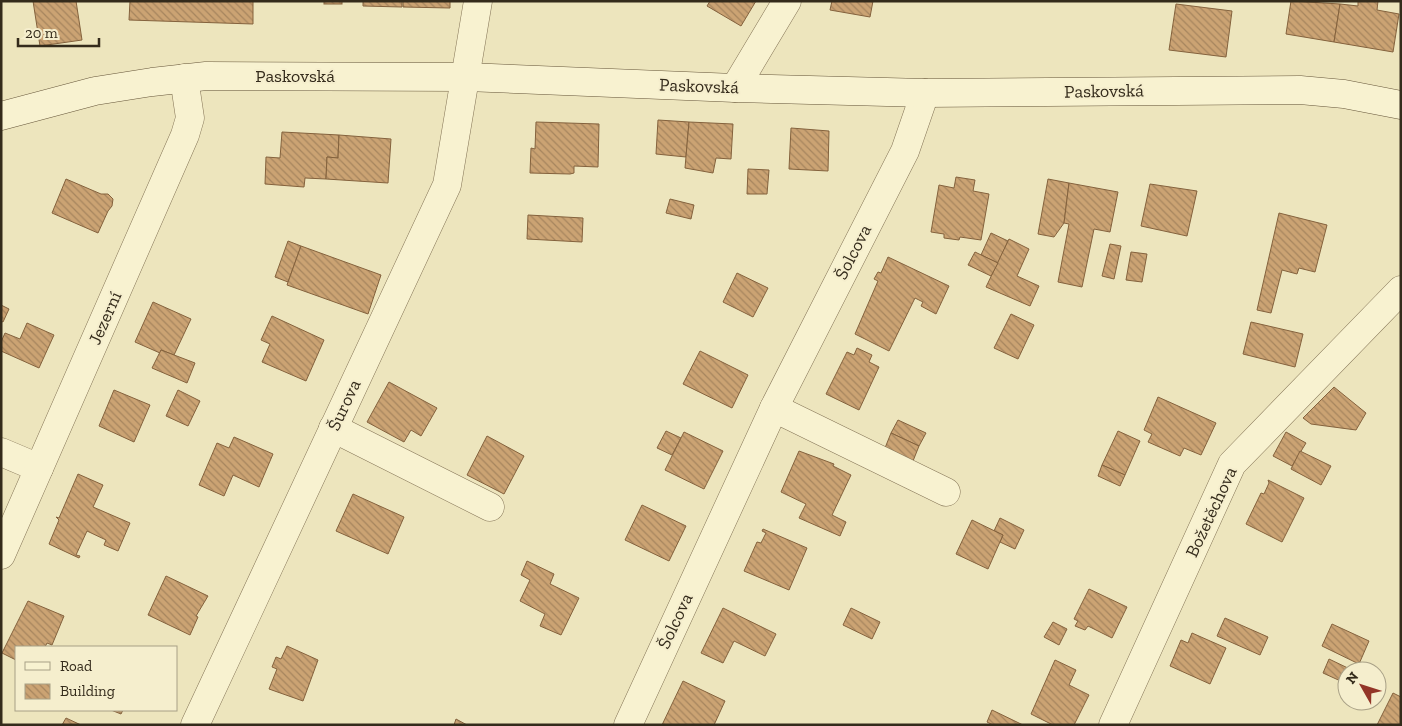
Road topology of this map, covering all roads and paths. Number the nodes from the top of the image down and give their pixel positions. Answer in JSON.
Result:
{"nodes":[{"id":1,"x":478,"y":1,"type":"edge"},
{"id":2,"x":788,"y":1,"type":"edge"},
{"id":3,"x":466,"y":77,"type":"junction"},
{"id":4,"x":184,"y":78,"type":"junction"},
{"id":5,"x":735,"y":88,"type":"junction"},
{"id":6,"x":925,"y":93,"type":"junction"},
{"id":7,"x":1401,"y":105,"type":"edge"},
{"id":8,"x":1,"y":116,"type":"edge"},
{"id":9,"x":1401,"y":290,"type":"edge"},
{"id":10,"x":774,"y":408,"type":"junction"},
{"id":11,"x":333,"y":428,"type":"junction"},
{"id":12,"x":1,"y":452,"type":"edge"},
{"id":13,"x":39,"y":468,"type":"junction"},
{"id":14,"x":946,"y":492,"type":"dead end"},
{"id":15,"x":490,"y":507,"type":"dead end"},
{"id":16,"x":1,"y":555,"type":"edge"},
{"id":17,"x":195,"y":725,"type":"edge"},
{"id":18,"x":628,"y":725,"type":"edge"},
{"id":19,"x":1113,"y":725,"type":"edge"}],
"edges":[{"from":1,"to":3,"type":"street","name":"Šurova"},
{"from":2,"to":5,"type":"street"},
{"from":3,"to":4,"type":"street","name":"Paskovská"},
{"from":3,"to":5,"type":"street","name":"Paskovská"},
{"from":3,"to":11,"type":"street","name":"Šurova"},
{"from":4,"to":8,"type":"street","name":"Paskovská"},
{"from":4,"to":13,"type":"street","name":"Jezerní"},
{"from":5,"to":6,"type":"street","name":"Paskovská"},
{"from":6,"to":7,"type":"street","name":"Paskovská"},
{"from":6,"to":10,"type":"street","name":"Šolcova"},
{"from":9,"to":19,"type":"street","name":"Božetěchova"},
{"from":10,"to":14,"type":"street"},
{"from":10,"to":18,"type":"street","name":"Šolcova"},
{"from":11,"to":15,"type":"street"},
{"from":11,"to":17,"type":"street","name":"Šurova"},
{"from":12,"to":13,"type":"street"},
{"from":13,"to":16,"type":"street","name":"Jezerní"}]}
